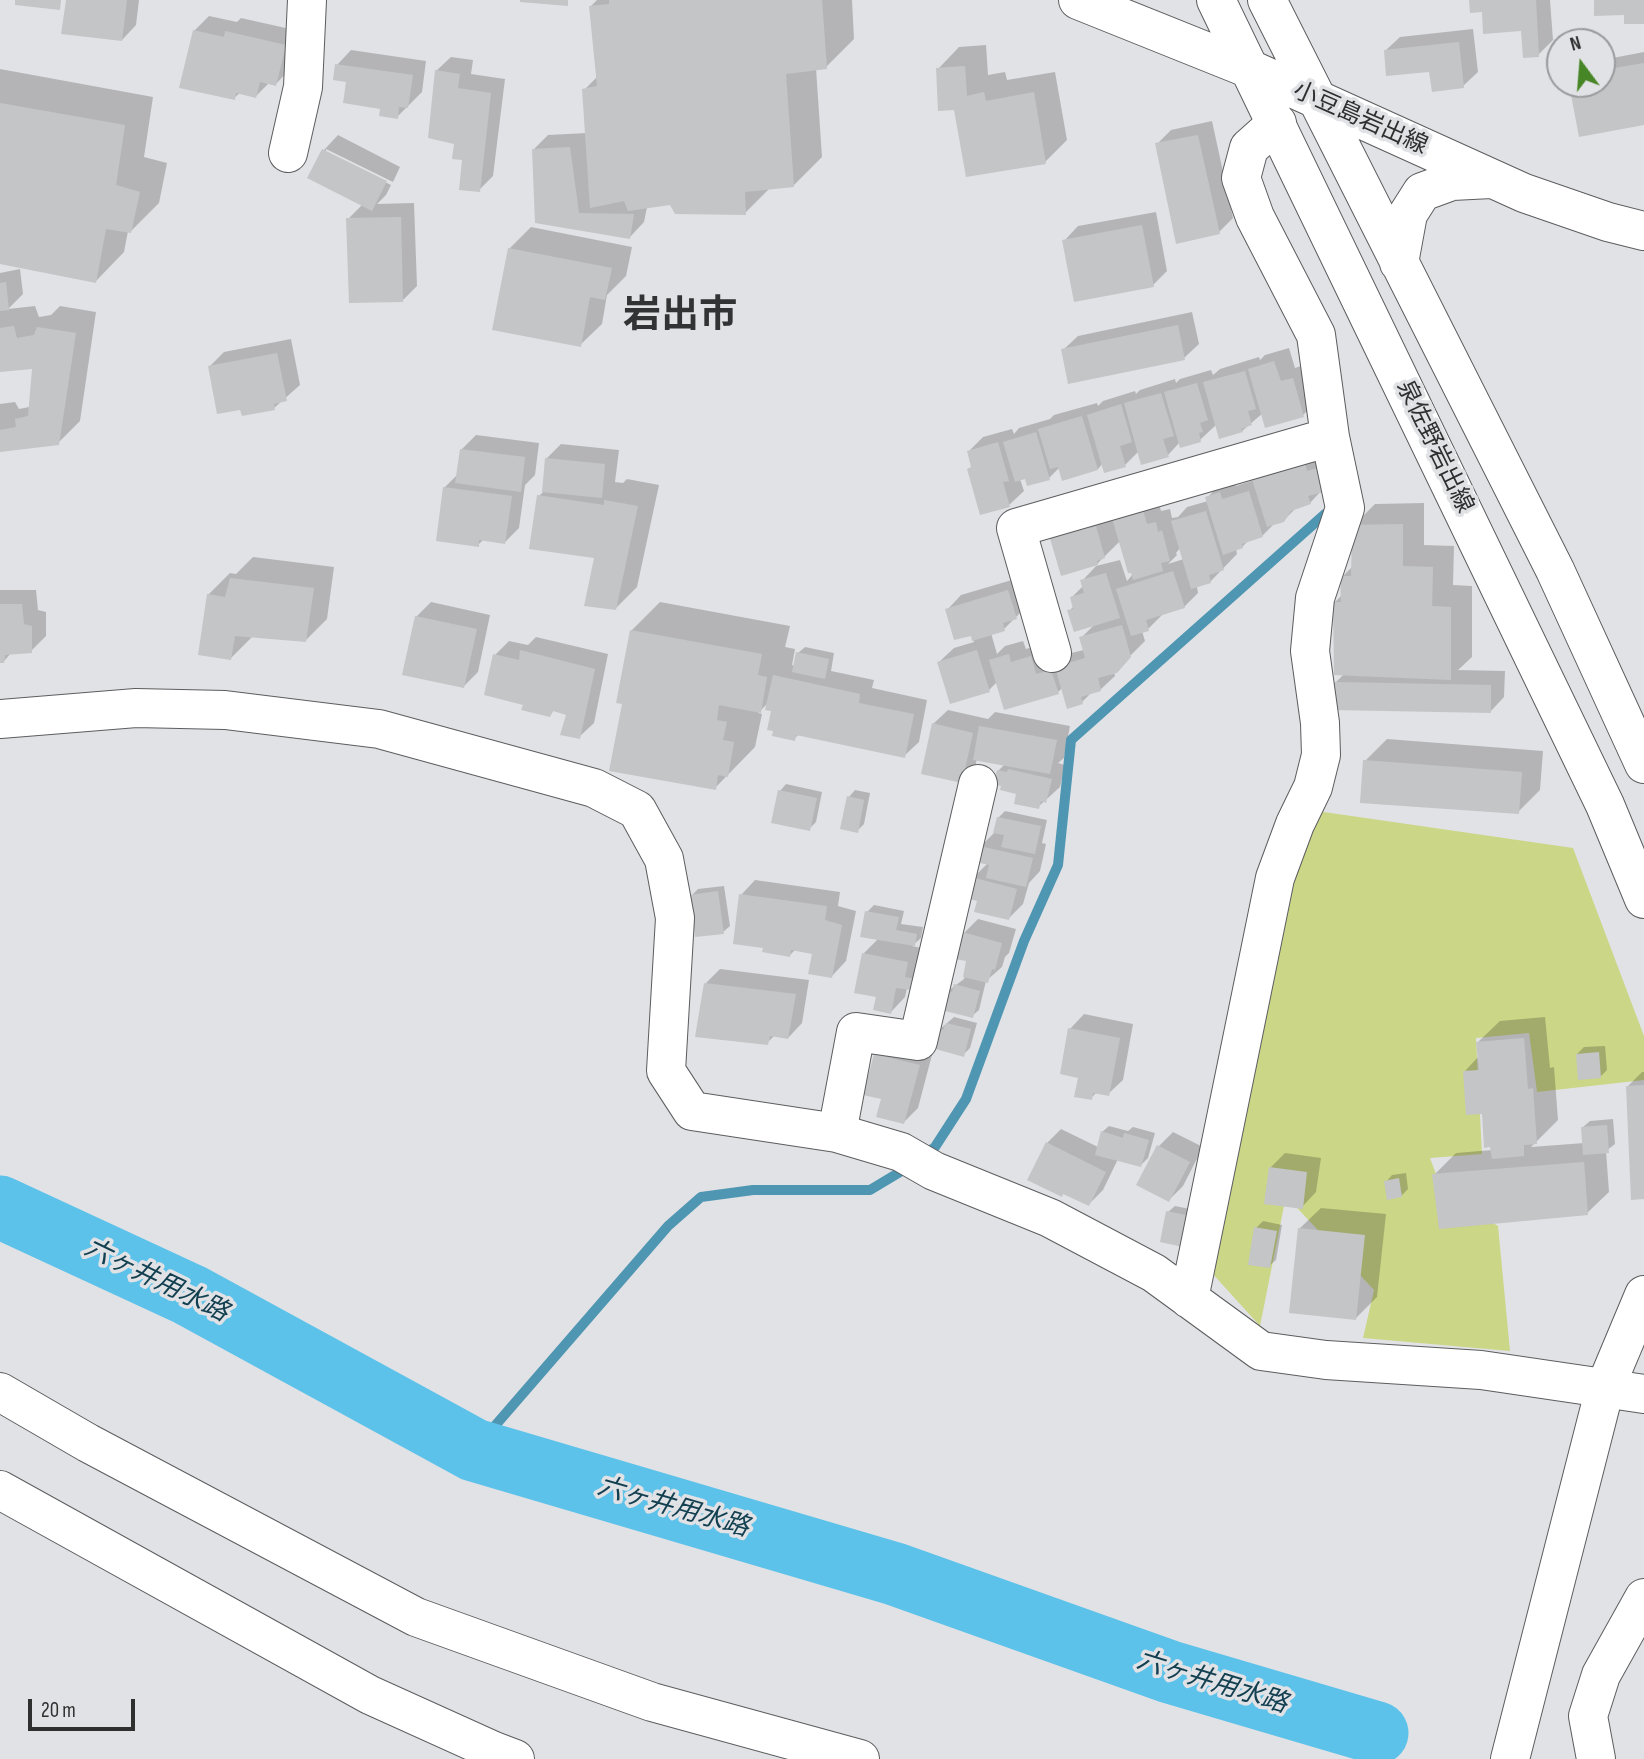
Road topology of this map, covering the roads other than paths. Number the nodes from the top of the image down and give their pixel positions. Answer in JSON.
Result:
{"nodes":[{"id":1,"x":307,"y":0,"type":"edge"},
{"id":2,"x":1078,"y":0,"type":"edge"},
{"id":3,"x":1216,"y":0,"type":"edge"},
{"id":4,"x":1267,"y":0,"type":"edge"},
{"id":5,"x":1250,"y":69,"type":"junction"},
{"id":6,"x":1316,"y":100,"type":"junction"},
{"id":7,"x":1277,"y":123,"type":"junction"},
{"id":8,"x":288,"y":153,"type":"dead end"},
{"id":9,"x":1491,"y":178,"type":"junction"},
{"id":10,"x":1644,"y":231,"type":"edge"},
{"id":11,"x":1399,"y":263,"type":"junction"},
{"id":12,"x":1330,"y":437,"type":"junction"},
{"id":13,"x":1052,"y":653,"type":"dead end"},
{"id":14,"x":0,"y":719,"type":"edge"},
{"id":15,"x":1644,"y":764,"type":"edge"},
{"id":16,"x":978,"y":784,"type":"dead end"},
{"id":17,"x":1644,"y":899,"type":"edge"},
{"id":18,"x":837,"y":1133,"type":"junction"},
{"id":19,"x":1644,"y":1295,"type":"edge"},
{"id":20,"x":1189,"y":1299,"type":"junction"},
{"id":21,"x":1605,"y":1388,"type":"junction"},
{"id":22,"x":0,"y":1392,"type":"edge"},
{"id":23,"x":1644,"y":1394,"type":"edge"},
{"id":24,"x":0,"y":1490,"type":"edge"},
{"id":25,"x":1644,"y":1598,"type":"edge"},
{"id":26,"x":515,"y":1759,"type":"edge"},
{"id":27,"x":860,"y":1759,"type":"edge"},
{"id":28,"x":1510,"y":1759,"type":"edge"},
{"id":29,"x":1595,"y":1759,"type":"edge"}],
"edges":[{"from":1,"to":8,"type":"street"},
{"from":2,"to":5,"type":"street","name":"小豆島岩出線"},
{"from":3,"to":5,"type":"street","name":"泉佐野岩出線"},
{"from":4,"to":6,"type":"street"},
{"from":5,"to":6,"type":"street","name":"小豆島岩出線"},
{"from":5,"to":7,"type":"street","name":"泉佐野岩出線"},
{"from":6,"to":9,"type":"street","name":"小豆島岩出線"},
{"from":6,"to":11,"type":"street"},
{"from":7,"to":12,"type":"street"},
{"from":7,"to":17,"type":"street","name":"泉佐野岩出線"},
{"from":9,"to":10,"type":"street","name":"小豆島岩出線"},
{"from":9,"to":11,"type":"street"},
{"from":11,"to":15,"type":"street"},
{"from":12,"to":13,"type":"street"},
{"from":12,"to":20,"type":"street"},
{"from":14,"to":18,"type":"street"},
{"from":16,"to":18,"type":"street"},
{"from":18,"to":20,"type":"street"},
{"from":19,"to":21,"type":"street"},
{"from":20,"to":21,"type":"street"},
{"from":21,"to":23,"type":"street"},
{"from":21,"to":28,"type":"street"},
{"from":22,"to":27,"type":"street"},
{"from":24,"to":26,"type":"street"},
{"from":25,"to":29,"type":"street"}]}
